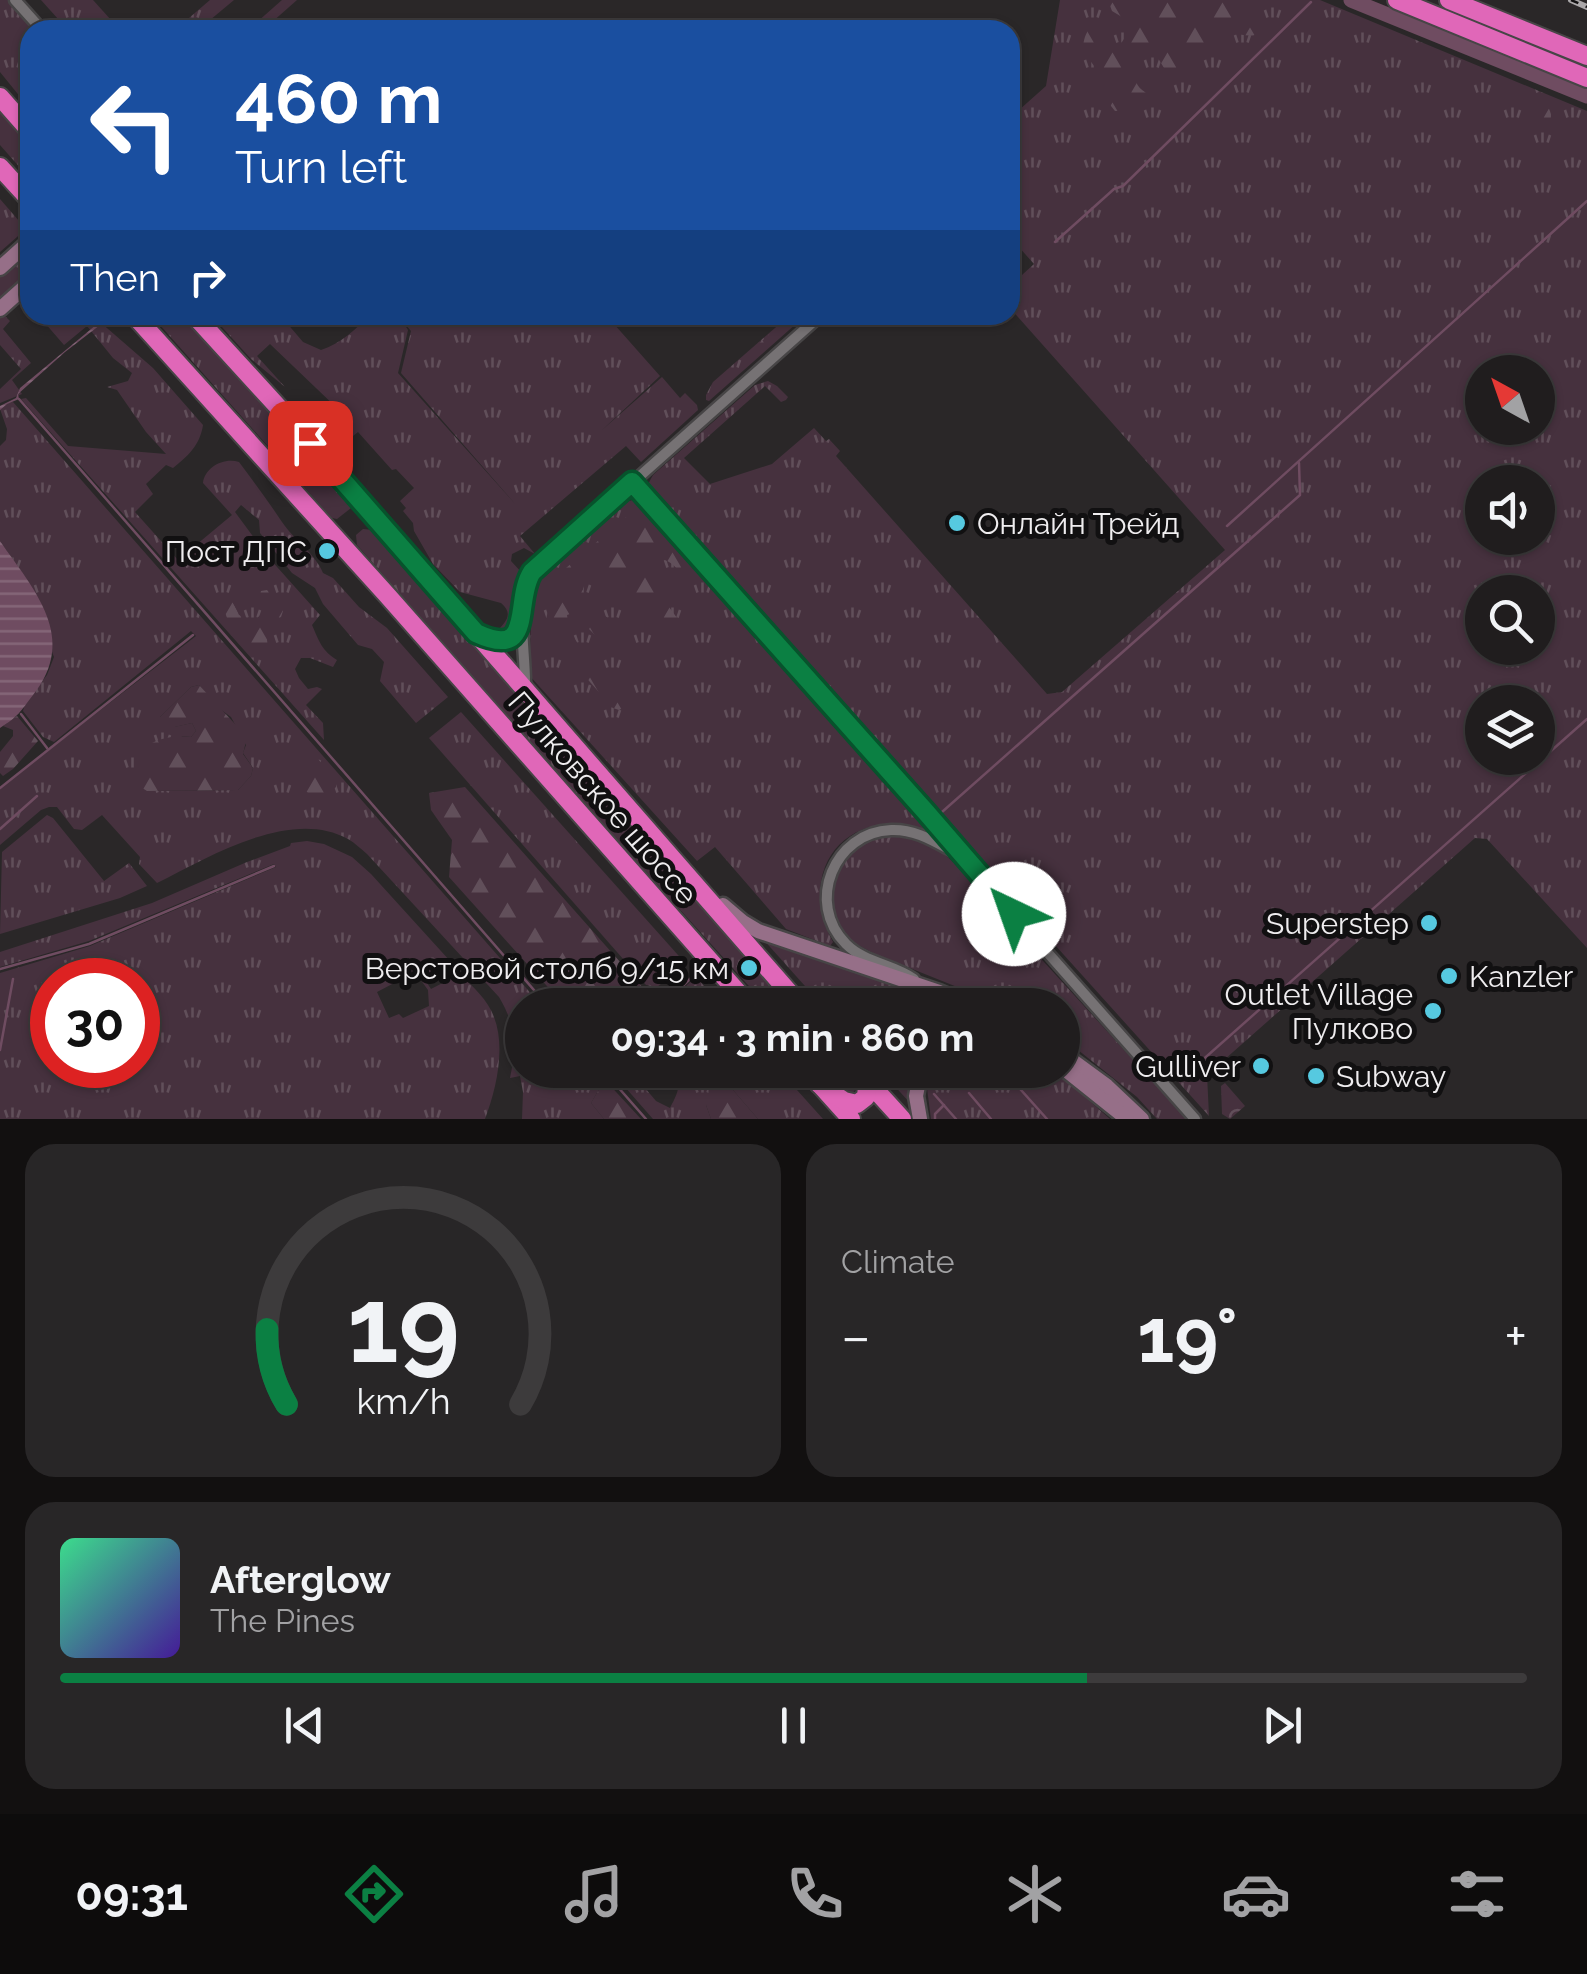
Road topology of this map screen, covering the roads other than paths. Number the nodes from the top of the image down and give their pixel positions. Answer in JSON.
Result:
{"nodes":[{"id":1,"x":15,"y":0,"type":"edge"},
{"id":2,"x":1397,"y":0,"type":"edge"},
{"id":3,"x":1449,"y":0,"type":"edge"},
{"id":4,"x":33,"y":20,"type":"edge"},
{"id":5,"x":1587,"y":56,"type":"edge"},
{"id":6,"x":1587,"y":78,"type":"edge"},
{"id":7,"x":0,"y":98,"type":"edge"},
{"id":8,"x":20,"y":120,"type":"edge"},
{"id":9,"x":0,"y":166,"type":"edge"},
{"id":10,"x":20,"y":189,"type":"edge"},
{"id":11,"x":20,"y":250,"type":"edge"},
{"id":12,"x":0,"y":268,"type":"edge"},
{"id":13,"x":20,"y":291,"type":"edge"},
{"id":14,"x":0,"y":309,"type":"edge"},
{"id":15,"x":143,"y":325,"type":"edge"},
{"id":16,"x":205,"y":325,"type":"edge"},
{"id":17,"x":810,"y":325,"type":"edge"},
{"id":18,"x":632,"y":482,"type":"junction"},
{"id":19,"x":523,"y":617,"type":"junction"},
{"id":20,"x":476,"y":633,"type":"junction"},
{"id":21,"x":526,"y":692,"type":"junction"},
{"id":22,"x":962,"y":856,"type":"junction"},
{"id":23,"x":698,"y":886,"type":"junction"},
{"id":24,"x":734,"y":988,"type":"edge"},
{"id":25,"x":785,"y":988,"type":"edge"},
{"id":26,"x":926,"y":988,"type":"joint"},
{"id":27,"x":1080,"y":1065,"type":"edge"},
{"id":28,"x":1080,"y":1081,"type":"edge"},
{"id":29,"x":823,"y":1088,"type":"edge"},
{"id":30,"x":827,"y":1088,"type":"edge"},
{"id":31,"x":867,"y":1088,"type":"edge"},
{"id":32,"x":874,"y":1088,"type":"edge"},
{"id":33,"x":918,"y":1088,"type":"edge"},
{"id":34,"x":851,"y":1119,"type":"edge"},
{"id":35,"x":902,"y":1119,"type":"edge"},
{"id":36,"x":920,"y":1119,"type":"edge"},
{"id":37,"x":1127,"y":1119,"type":"edge"},
{"id":38,"x":1142,"y":1119,"type":"edge"},
{"id":39,"x":1195,"y":1119,"type":"edge"}],
"edges":[{"from":1,"to":4,"type":"street"},
{"from":2,"to":6,"type":"highway"},
{"from":3,"to":5,"type":"highway"},
{"from":7,"to":8,"type":"highway"},
{"from":9,"to":10,"type":"highway"},
{"from":11,"to":12,"type":"main road"},
{"from":13,"to":14,"type":"main road"},
{"from":15,"to":24,"type":"highway","name":"Пулковское шоссе"},
{"from":16,"to":20,"type":"highway","name":"Пулковское шоссе"},
{"from":17,"to":18,"type":"street"},
{"from":18,"to":19,"type":"street"},
{"from":18,"to":22,"type":"street"},
{"from":19,"to":20,"type":"street"},
{"from":19,"to":21,"type":"street"},
{"from":20,"to":21,"type":"highway","name":"Пулковское шоссе"},
{"from":21,"to":23,"type":"highway","name":"Пулковское шоссе"},
{"from":22,"to":26,"type":"street"},
{"from":22,"to":39,"type":"street"},
{"from":23,"to":25,"type":"highway","name":"Пулковское шоссе"},
{"from":23,"to":26,"type":"main road"},
{"from":27,"to":38,"type":"main road"},
{"from":28,"to":37,"type":"main road"},
{"from":29,"to":34,"type":"highway"},
{"from":30,"to":31,"type":"highway"},
{"from":32,"to":35,"type":"highway"},
{"from":33,"to":36,"type":"main road"}]}
